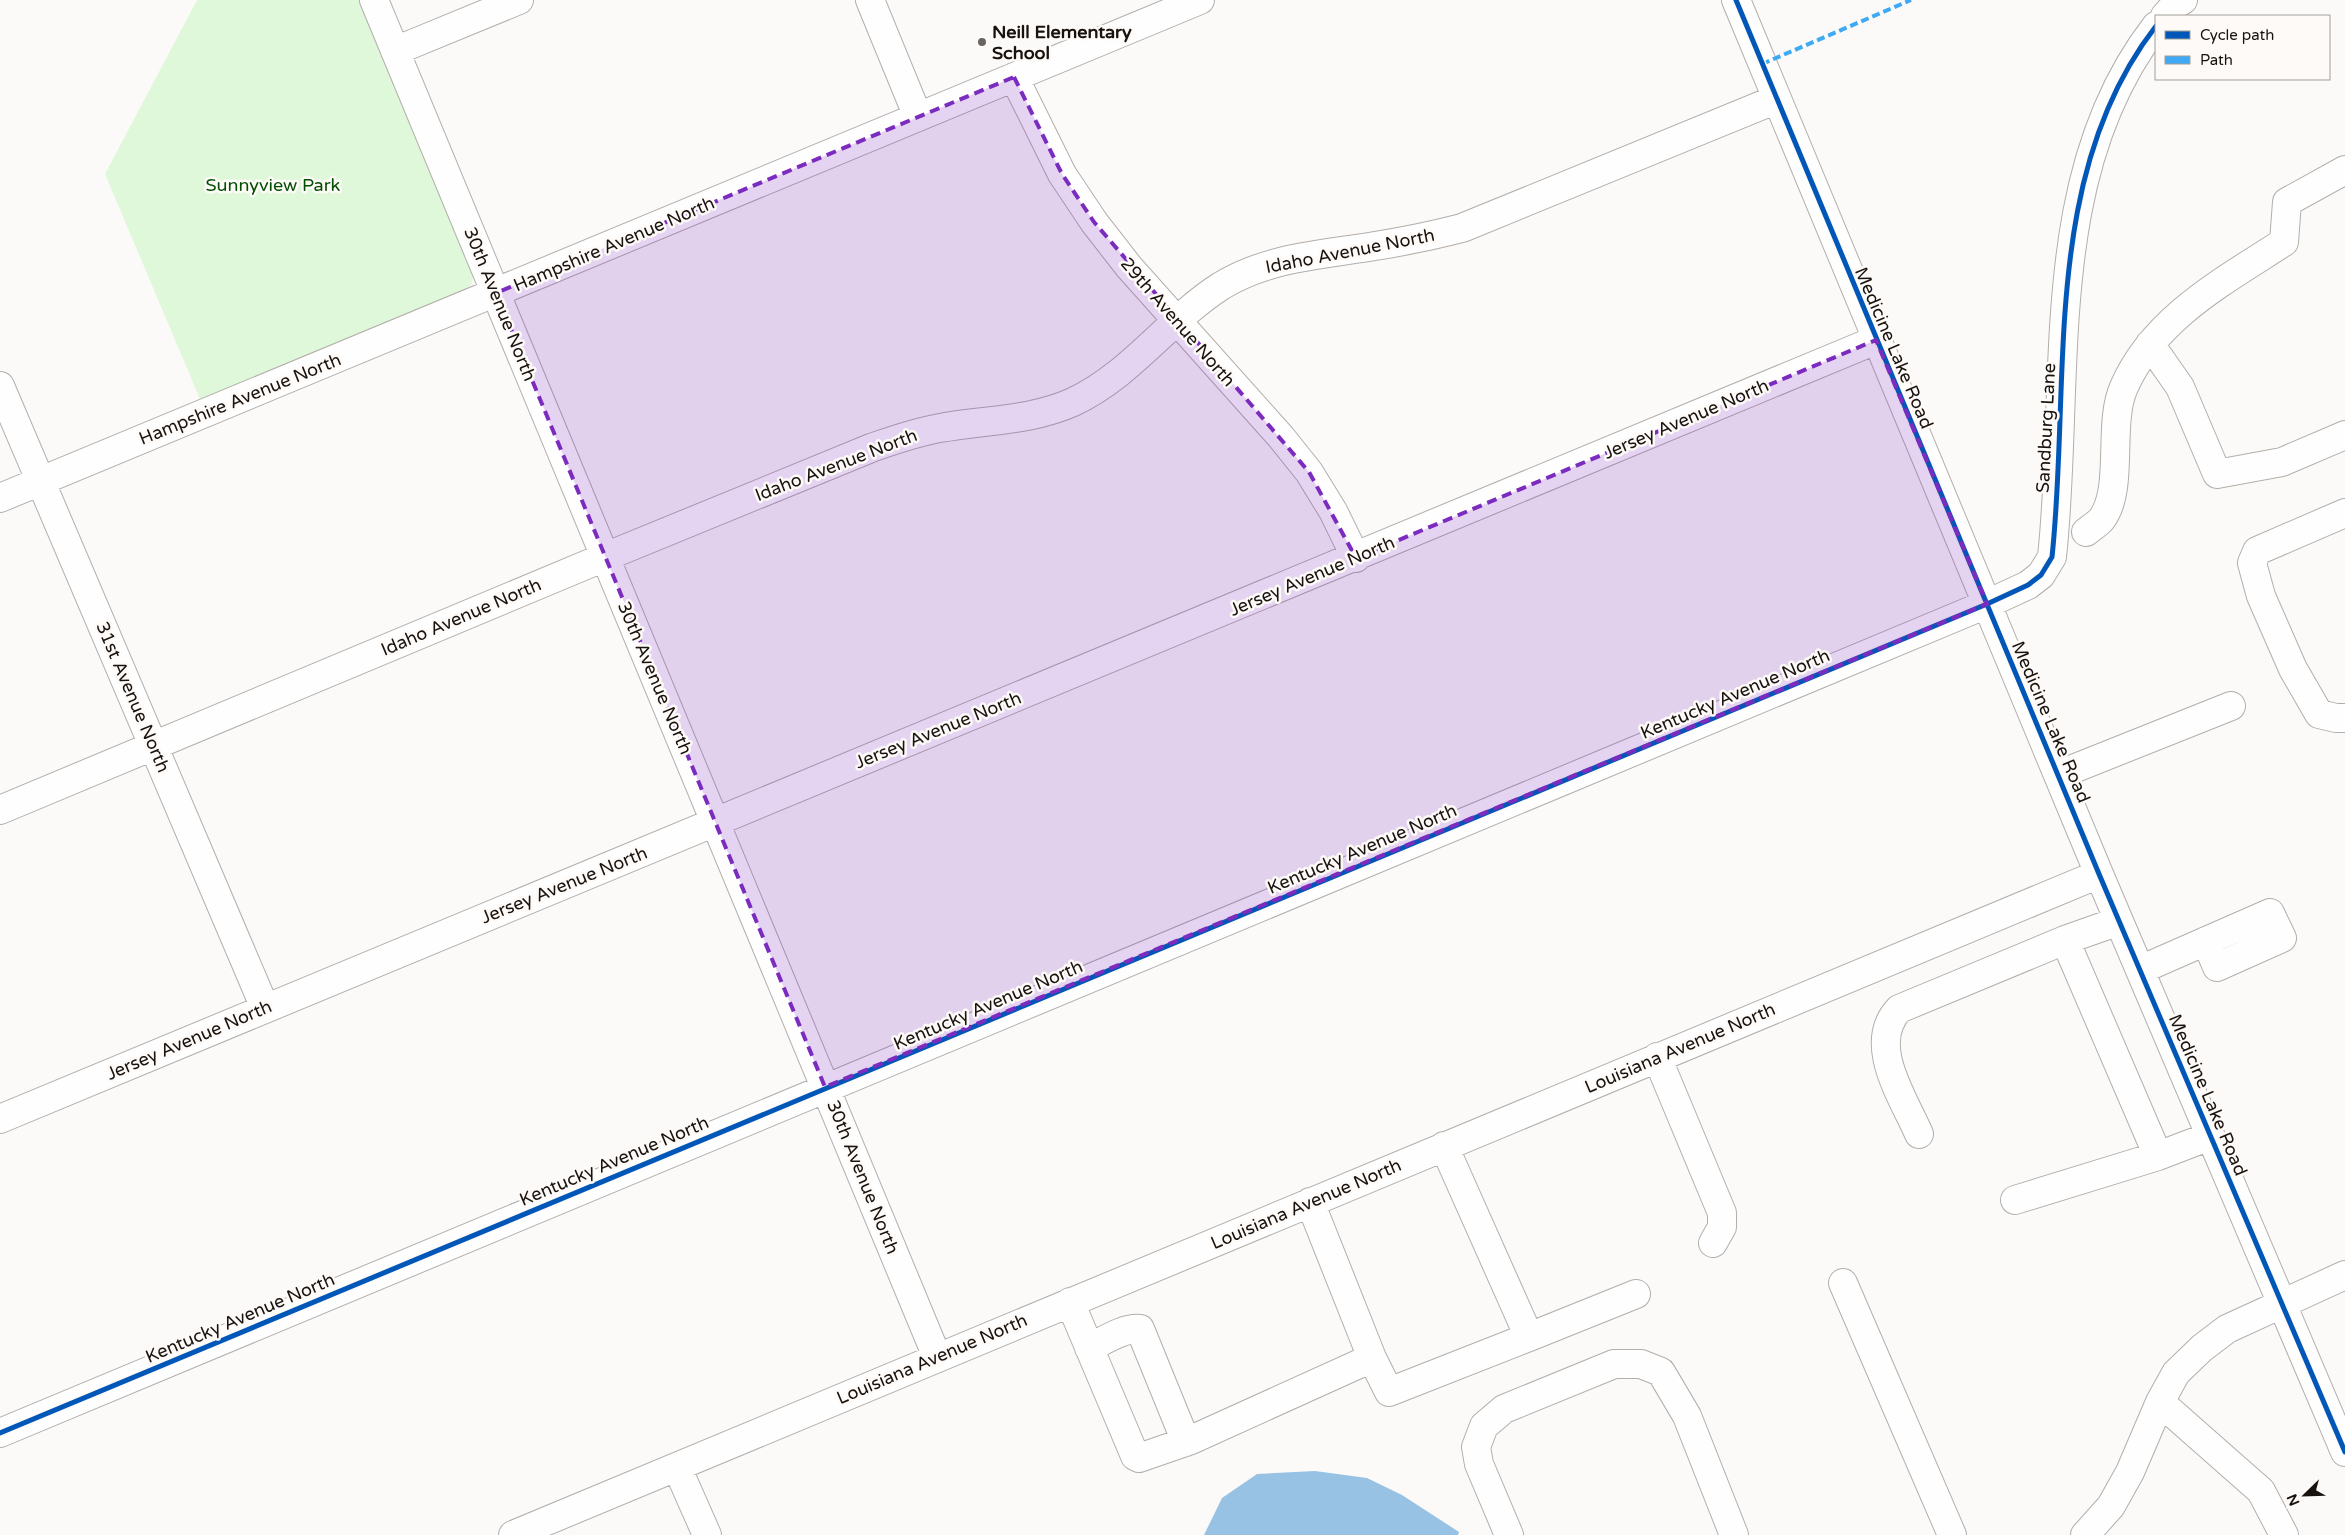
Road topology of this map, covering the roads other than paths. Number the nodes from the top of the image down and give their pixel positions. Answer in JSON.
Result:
{"nodes":[{"id":1,"x":374,"y":0,"type":"edge"},
{"id":2,"x":519,"y":0,"type":"edge"},
{"id":3,"x":870,"y":0,"type":"edge"},
{"id":4,"x":1200,"y":0,"type":"edge"},
{"id":5,"x":1736,"y":0,"type":"edge"},
{"id":6,"x":2183,"y":0,"type":"edge"},
{"id":7,"x":2166,"y":15,"type":"edge"},
{"id":8,"x":2155,"y":28,"type":"edge"},
{"id":9,"x":395,"y":51,"type":"junction"},
{"id":10,"x":1014,"y":77,"type":"junction"},
{"id":11,"x":1777,"y":99,"type":"junction"},
{"id":12,"x":918,"y":117,"type":"junction"},
{"id":13,"x":2345,"y":170,"type":"edge"},
{"id":14,"x":496,"y":293,"type":"junction"},
{"id":15,"x":1177,"y":322,"type":"junction"},
{"id":16,"x":1876,"y":340,"type":"junction"},
{"id":17,"x":2150,"y":344,"type":"junction"},
{"id":18,"x":0,"y":386,"type":"edge"},
{"id":19,"x":2345,"y":435,"type":"edge"},
{"id":20,"x":40,"y":482,"type":"junction"},
{"id":21,"x":0,"y":498,"type":"edge"},
{"id":22,"x":2345,"y":512,"type":"edge"},
{"id":23,"x":2086,"y":532,"type":"dead end"},
{"id":24,"x":605,"y":557,"type":"junction"},
{"id":25,"x":1356,"y":558,"type":"junction"},
{"id":26,"x":1987,"y":604,"type":"junction"},
{"id":27,"x":2231,"y":706,"type":"dead end"},
{"id":28,"x":2345,"y":718,"type":"edge"},
{"id":29,"x":154,"y":746,"type":"junction"},
{"id":30,"x":2058,"y":775,"type":"junction"},
{"id":31,"x":0,"y":810,"type":"edge"},
{"id":32,"x":715,"y":822,"type":"junction"},
{"id":33,"x":2099,"y":874,"type":"junction"},
{"id":34,"x":2119,"y":921,"type":"junction"},
{"id":35,"x":2065,"y":940,"type":"junction"},
{"id":36,"x":2206,"y":941,"type":"dead end"},
{"id":37,"x":2140,"y":970,"type":"junction"},
{"id":38,"x":265,"y":1008,"type":"junction"},
{"id":39,"x":1657,"y":1057,"type":"junction"},
{"id":40,"x":825,"y":1088,"type":"junction"},
{"id":41,"x":0,"y":1119,"type":"edge"},
{"id":42,"x":1919,"y":1134,"type":"dead end"},
{"id":43,"x":2210,"y":1136,"type":"junction"},
{"id":44,"x":1444,"y":1146,"type":"junction"},
{"id":45,"x":2158,"y":1156,"type":"junction"},
{"id":46,"x":2015,"y":1200,"type":"dead end"},
{"id":47,"x":1310,"y":1202,"type":"junction"},
{"id":48,"x":1713,"y":1243,"type":"dead end"},
{"id":49,"x":2345,"y":1275,"type":"edge"},
{"id":50,"x":1843,"y":1283,"type":"dead end"},
{"id":51,"x":1636,"y":1294,"type":"dead end"},
{"id":52,"x":1070,"y":1302,"type":"junction"},
{"id":53,"x":2282,"y":1305,"type":"junction"},
{"id":54,"x":1529,"y":1337,"type":"junction"},
{"id":55,"x":1089,"y":1348,"type":"junction"},
{"id":56,"x":937,"y":1357,"type":"junction"},
{"id":57,"x":1372,"y":1358,"type":"junction"},
{"id":58,"x":2160,"y":1402,"type":"junction"},
{"id":59,"x":0,"y":1433,"type":"edge"},
{"id":60,"x":1186,"y":1442,"type":"junction"},
{"id":61,"x":2345,"y":1452,"type":"edge"},
{"id":62,"x":677,"y":1466,"type":"junction"},
{"id":63,"x":513,"y":1535,"type":"edge"},
{"id":64,"x":706,"y":1535,"type":"edge"},
{"id":65,"x":1509,"y":1535,"type":"edge"},
{"id":66,"x":1734,"y":1535,"type":"edge"},
{"id":67,"x":1952,"y":1535,"type":"edge"},
{"id":68,"x":2085,"y":1535,"type":"edge"},
{"id":69,"x":2284,"y":1535,"type":"edge"}],
"edges":[{"from":1,"to":9,"type":"street","name":"30th Avenue North"},
{"from":2,"to":9,"type":"street"},
{"from":3,"to":12,"type":"street"},
{"from":4,"to":10,"type":"street","name":"Hampshire Avenue North"},
{"from":5,"to":11,"type":"street","name":"Medicine Lake Road"},
{"from":6,"to":7,"type":"street"},
{"from":8,"to":26,"type":"street","name":"Sandburg Lane"},
{"from":9,"to":14,"type":"street","name":"30th Avenue North"},
{"from":10,"to":12,"type":"street","name":"Hampshire Avenue North"},
{"from":10,"to":15,"type":"street","name":"29th Avenue North"},
{"from":11,"to":15,"type":"street","name":"Idaho Avenue North"},
{"from":11,"to":16,"type":"street","name":"Medicine Lake Road"},
{"from":12,"to":14,"type":"street","name":"Hampshire Avenue North"},
{"from":13,"to":17,"type":"street"},
{"from":14,"to":20,"type":"street","name":"Hampshire Avenue North"},
{"from":14,"to":24,"type":"street","name":"30th Avenue North"},
{"from":15,"to":24,"type":"street","name":"Idaho Avenue North"},
{"from":15,"to":25,"type":"street","name":"29th Avenue North"},
{"from":16,"to":25,"type":"street","name":"Jersey Avenue North"},
{"from":16,"to":26,"type":"street","name":"Medicine Lake Road"},
{"from":17,"to":19,"type":"street"},
{"from":17,"to":23,"type":"street"},
{"from":18,"to":20,"type":"street","name":"31st Avenue North"},
{"from":20,"to":21,"type":"street","name":"Hampshire Avenue North"},
{"from":20,"to":29,"type":"street","name":"31st Avenue North"},
{"from":22,"to":28,"type":"street"},
{"from":24,"to":29,"type":"street","name":"Idaho Avenue North"},
{"from":24,"to":32,"type":"street","name":"30th Avenue North"},
{"from":25,"to":32,"type":"street","name":"Jersey Avenue North"},
{"from":26,"to":30,"type":"street","name":"Medicine Lake Road"},
{"from":26,"to":40,"type":"street","name":"Kentucky Avenue North"},
{"from":27,"to":30,"type":"street"},
{"from":29,"to":31,"type":"street","name":"Idaho Avenue North"},
{"from":29,"to":38,"type":"street","name":"31st Avenue North"},
{"from":30,"to":33,"type":"street","name":"Medicine Lake Road"},
{"from":32,"to":38,"type":"street","name":"Jersey Avenue North"},
{"from":32,"to":40,"type":"street","name":"30th Avenue North"},
{"from":33,"to":34,"type":"street","name":"Medicine Lake Road"},
{"from":33,"to":39,"type":"street","name":"Louisiana Avenue North"},
{"from":34,"to":35,"type":"street"},
{"from":34,"to":37,"type":"street","name":"Medicine Lake Road"},
{"from":35,"to":42,"type":"street"},
{"from":35,"to":45,"type":"street"},
{"from":36,"to":37,"type":"street"},
{"from":37,"to":43,"type":"street","name":"Medicine Lake Road"},
{"from":38,"to":41,"type":"street","name":"Jersey Avenue North"},
{"from":39,"to":44,"type":"street","name":"Louisiana Avenue North"},
{"from":39,"to":48,"type":"street"},
{"from":40,"to":56,"type":"street","name":"30th Avenue North"},
{"from":40,"to":59,"type":"street","name":"Kentucky Avenue North"},
{"from":43,"to":45,"type":"street"},
{"from":43,"to":53,"type":"street","name":"Medicine Lake Road"},
{"from":44,"to":47,"type":"street","name":"Louisiana Avenue North"},
{"from":44,"to":54,"type":"street"},
{"from":45,"to":46,"type":"street"},
{"from":47,"to":52,"type":"street","name":"Louisiana Avenue North"},
{"from":47,"to":57,"type":"street"},
{"from":49,"to":53,"type":"street"},
{"from":50,"to":67,"type":"street"},
{"from":51,"to":54,"type":"street"},
{"from":52,"to":55,"type":"street"},
{"from":52,"to":56,"type":"street","name":"Louisiana Avenue North"},
{"from":53,"to":58,"type":"street"},
{"from":53,"to":61,"type":"street","name":"Medicine Lake Road"},
{"from":54,"to":57,"type":"street"},
{"from":55,"to":60,"type":"street"},
{"from":55,"to":60,"type":"street"},
{"from":56,"to":62,"type":"street","name":"Louisiana Avenue North"},
{"from":57,"to":60,"type":"street"},
{"from":58,"to":68,"type":"street"},
{"from":58,"to":69,"type":"street"},
{"from":62,"to":63,"type":"street","name":"Louisiana Avenue North"},
{"from":62,"to":64,"type":"street"},
{"from":65,"to":66,"type":"street"}]}
